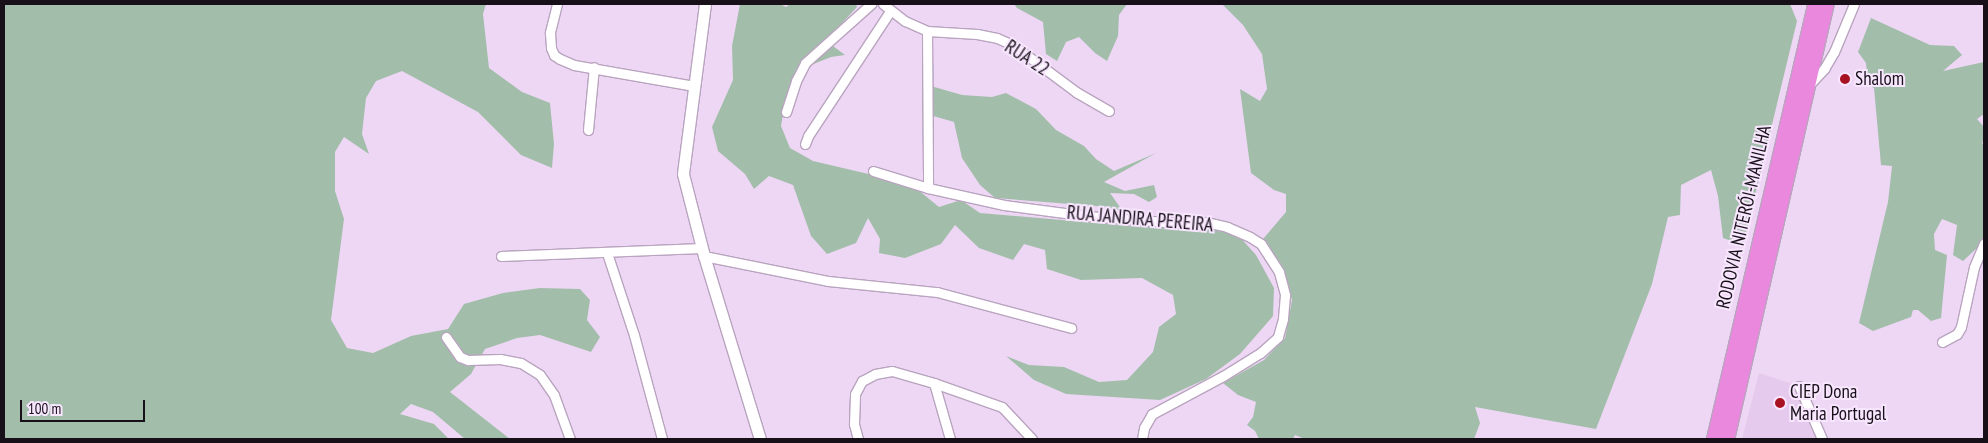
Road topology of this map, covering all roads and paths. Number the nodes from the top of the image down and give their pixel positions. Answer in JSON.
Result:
{"nodes":[{"id":1,"x":557,"y":4,"type":"edge"},
{"id":2,"x":704,"y":4,"type":"edge"},
{"id":3,"x":871,"y":4,"type":"edge"},
{"id":4,"x":1826,"y":4,"type":"edge"},
{"id":5,"x":1854,"y":4,"type":"edge"},
{"id":6,"x":886,"y":7,"type":"edge"},
{"id":7,"x":1811,"y":8,"type":"edge"},
{"id":8,"x":927,"y":31,"type":"junction"},
{"id":9,"x":594,"y":67,"type":"junction"},
{"id":10,"x":694,"y":86,"type":"junction"},
{"id":11,"x":1806,"y":87,"type":"junction"},
{"id":12,"x":1109,"y":111,"type":"dead end"},
{"id":13,"x":786,"y":112,"type":"dead end"},
{"id":14,"x":588,"y":130,"type":"dead end"},
{"id":15,"x":805,"y":144,"type":"dead end"},
{"id":16,"x":873,"y":171,"type":"dead end"},
{"id":17,"x":928,"y":188,"type":"junction"},
{"id":18,"x":1984,"y":243,"type":"edge"},
{"id":19,"x":703,"y":252,"type":"junction"},
{"id":20,"x":607,"y":253,"type":"junction"},
{"id":21,"x":501,"y":256,"type":"dead end"},
{"id":22,"x":1071,"y":328,"type":"dead end"},
{"id":23,"x":446,"y":337,"type":"dead end"},
{"id":24,"x":1942,"y":342,"type":"dead end"},
{"id":25,"x":934,"y":383,"type":"junction"},
{"id":26,"x":1799,"y":386,"type":"dead end"},
{"id":27,"x":570,"y":439,"type":"edge"},
{"id":28,"x":662,"y":439,"type":"edge"},
{"id":29,"x":760,"y":439,"type":"edge"},
{"id":30,"x":858,"y":439,"type":"edge"},
{"id":31,"x":950,"y":439,"type":"edge"},
{"id":32,"x":1032,"y":439,"type":"edge"},
{"id":33,"x":1142,"y":439,"type":"edge"},
{"id":34,"x":1714,"y":439,"type":"edge"},
{"id":35,"x":1726,"y":439,"type":"edge"},
{"id":36,"x":1822,"y":439,"type":"edge"}],
"edges":[{"from":1,"to":9,"type":"street"},
{"from":2,"to":10,"type":"street"},
{"from":3,"to":13,"type":"street"},
{"from":4,"to":11,"type":"highway","name":"RODOVIA NITERÓI-MANILHA"},
{"from":5,"to":11,"type":"street"},
{"from":6,"to":8,"type":"street","name":"RUA 22"},
{"from":6,"to":15,"type":"street"},
{"from":7,"to":34,"type":"highway","name":"RODOVIA NITERÓI-MANILHA"},
{"from":8,"to":12,"type":"street","name":"RUA 22"},
{"from":8,"to":17,"type":"street"},
{"from":9,"to":10,"type":"street"},
{"from":9,"to":14,"type":"street"},
{"from":10,"to":19,"type":"street"},
{"from":11,"to":35,"type":"highway","name":"RODOVIA NITERÓI-MANILHA"},
{"from":16,"to":17,"type":"street","name":"RUA JANDIRA PEREIRA"},
{"from":17,"to":33,"type":"street","name":"RUA JANDIRA PEREIRA"},
{"from":18,"to":24,"type":"street"},
{"from":19,"to":20,"type":"street"},
{"from":19,"to":22,"type":"street"},
{"from":19,"to":29,"type":"street"},
{"from":20,"to":21,"type":"street"},
{"from":20,"to":28,"type":"street"},
{"from":23,"to":27,"type":"street"},
{"from":25,"to":30,"type":"street"},
{"from":25,"to":31,"type":"street"},
{"from":25,"to":32,"type":"street"},
{"from":26,"to":36,"type":"street"}]}
